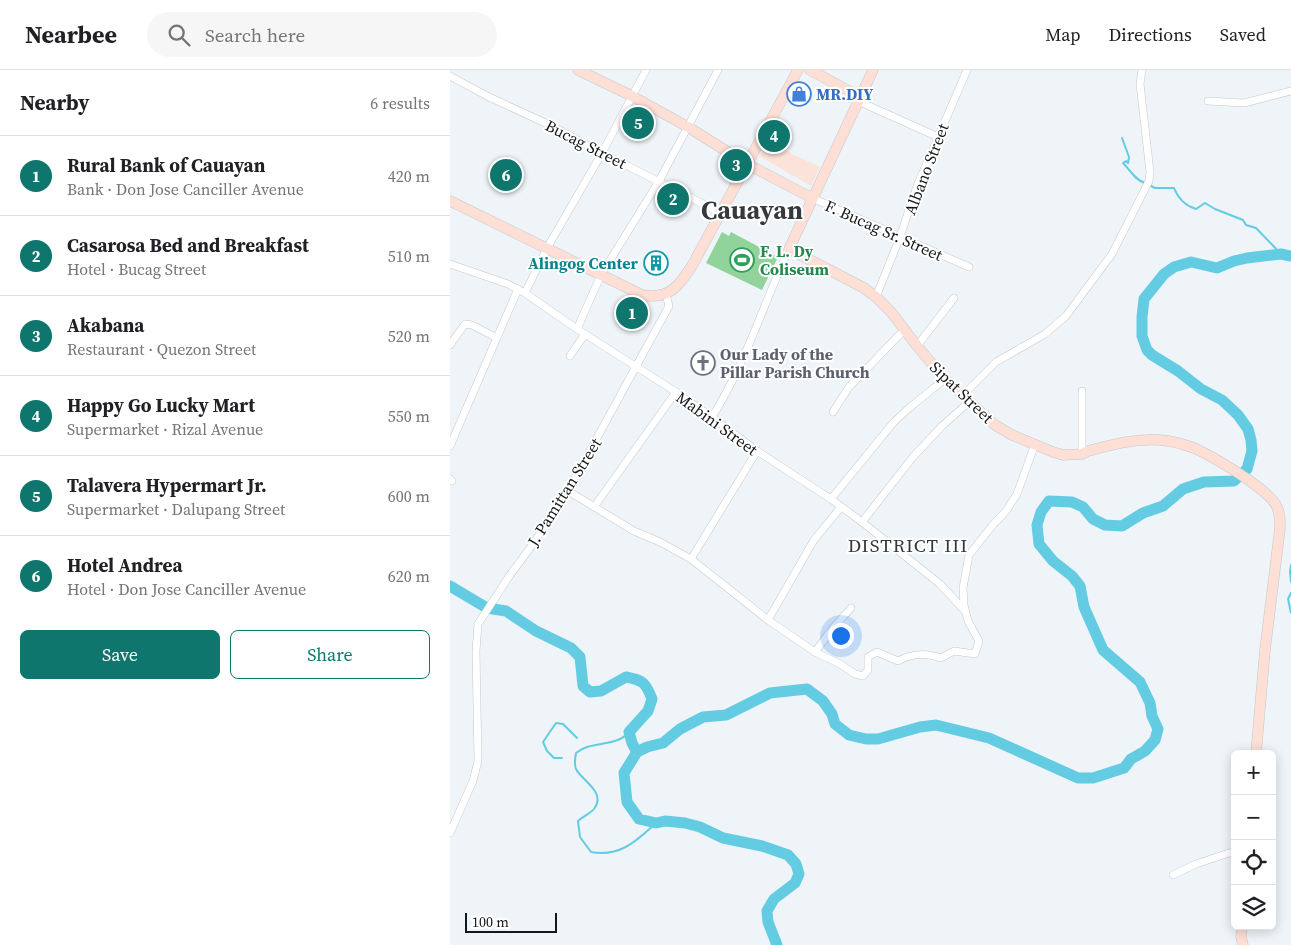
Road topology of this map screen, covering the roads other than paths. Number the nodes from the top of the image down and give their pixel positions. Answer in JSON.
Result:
{"nodes":[{"id":1,"x":578,"y":70,"type":"edge"},
{"id":2,"x":646,"y":70,"type":"edge"},
{"id":3,"x":718,"y":70,"type":"edge"},
{"id":4,"x":798,"y":70,"type":"edge"},
{"id":5,"x":810,"y":70,"type":"edge"},
{"id":6,"x":873,"y":70,"type":"edge"},
{"id":7,"x":966,"y":70,"type":"edge"},
{"id":8,"x":1142,"y":70,"type":"edge"},
{"id":9,"x":450,"y":76,"type":"edge"},
{"id":10,"x":1291,"y":91,"type":"edge"},
{"id":11,"x":632,"y":96,"type":"junction"},
{"id":12,"x":859,"y":99,"type":"junction"},
{"id":13,"x":1208,"y":101,"type":"dead end"},
{"id":14,"x":688,"y":127,"type":"junction"},
{"id":15,"x":938,"y":137,"type":"junction"},
{"id":16,"x":602,"y":153,"type":"junction"},
{"id":17,"x":747,"y":164,"type":"junction"},
{"id":18,"x":659,"y":181,"type":"junction"},
{"id":19,"x":812,"y":198,"type":"junction"},
{"id":20,"x":450,"y":201,"type":"edge"},
{"id":21,"x":721,"y":213,"type":"junction"},
{"id":22,"x":900,"y":237,"type":"junction"},
{"id":23,"x":547,"y":248,"type":"junction"},
{"id":24,"x":789,"y":249,"type":"junction"},
{"id":25,"x":450,"y":264,"type":"edge"},
{"id":26,"x":969,"y":267,"type":"dead end"},
{"id":27,"x":601,"y":275,"type":"junction"},
{"id":28,"x":521,"y":291,"type":"junction"},
{"id":29,"x":666,"y":294,"type":"junction"},
{"id":30,"x":876,"y":296,"type":"junction"},
{"id":31,"x":954,"y":298,"type":"dead end"},
{"id":32,"x":577,"y":329,"type":"junction"},
{"id":33,"x":904,"y":330,"type":"junction"},
{"id":34,"x":585,"y":334,"type":"junction"},
{"id":35,"x":497,"y":338,"type":"junction"},
{"id":36,"x":450,"y":345,"type":"edge"},
{"id":37,"x":917,"y":346,"type":"junction"},
{"id":38,"x":570,"y":356,"type":"dead end"},
{"id":39,"x":636,"y":367,"type":"junction"},
{"id":40,"x":945,"y":379,"type":"junction"},
{"id":41,"x":1082,"y":391,"type":"dead end"},
{"id":42,"x":676,"y":392,"type":"junction"},
{"id":43,"x":966,"y":398,"type":"junction"},
{"id":44,"x":833,"y":412,"type":"dead end"},
{"id":45,"x":712,"y":417,"type":"junction"},
{"id":46,"x":1035,"y":444,"type":"junction"},
{"id":47,"x":450,"y":446,"type":"edge"},
{"id":48,"x":757,"y":452,"type":"junction"},
{"id":49,"x":1082,"y":454,"type":"junction"},
{"id":50,"x":568,"y":491,"type":"junction"},
{"id":51,"x":831,"y":499,"type":"junction"},
{"id":52,"x":841,"y":506,"type":"junction"},
{"id":53,"x":594,"y":507,"type":"junction"},
{"id":54,"x":862,"y":522,"type":"junction"},
{"id":55,"x":691,"y":559,"type":"junction"},
{"id":56,"x":851,"y":608,"type":"dead end"},
{"id":57,"x":966,"y":611,"type":"junction"},
{"id":58,"x":768,"y":620,"type":"junction"},
{"id":59,"x":816,"y":652,"type":"junction"},
{"id":60,"x":1256,"y":750,"type":"edge"},
{"id":61,"x":450,"y":833,"type":"edge"},
{"id":62,"x":1231,"y":852,"type":"edge"},
{"id":63,"x":1173,"y":875,"type":"dead end"},
{"id":64,"x":1242,"y":930,"type":"edge"},
{"id":65,"x":1243,"y":945,"type":"edge"}],
"edges":[{"from":1,"to":11,"type":"street","name":"F. Bucag Sr. Street"},
{"from":2,"to":11,"type":"street"},
{"from":3,"to":14,"type":"street"},
{"from":4,"to":17,"type":"street"},
{"from":5,"to":12,"type":"street"},
{"from":6,"to":12,"type":"street"},
{"from":7,"to":15,"type":"street","name":"Albano Street"},
{"from":8,"to":43,"type":"street"},
{"from":9,"to":16,"type":"street","name":"Bucag Street"},
{"from":10,"to":13,"type":"street"},
{"from":11,"to":14,"type":"street","name":"F. Bucag Sr. Street"},
{"from":11,"to":16,"type":"street"},
{"from":12,"to":15,"type":"street"},
{"from":12,"to":19,"type":"street"},
{"from":14,"to":17,"type":"street","name":"F. Bucag Sr. Street"},
{"from":14,"to":18,"type":"street"},
{"from":15,"to":22,"type":"street","name":"Albano Street"},
{"from":16,"to":18,"type":"street","name":"Bucag Street"},
{"from":16,"to":23,"type":"street"},
{"from":17,"to":19,"type":"street","name":"F. Bucag Sr. Street"},
{"from":17,"to":21,"type":"street"},
{"from":18,"to":21,"type":"street","name":"Bucag Street"},
{"from":18,"to":27,"type":"street"},
{"from":19,"to":22,"type":"street","name":"F. Bucag Sr. Street"},
{"from":19,"to":24,"type":"street"},
{"from":20,"to":23,"type":"street"},
{"from":21,"to":29,"type":"street"},
{"from":22,"to":26,"type":"street","name":"F. Bucag Sr. Street"},
{"from":22,"to":30,"type":"street","name":"Albano Street"},
{"from":23,"to":27,"type":"street"},
{"from":23,"to":28,"type":"street"},
{"from":24,"to":30,"type":"street","name":"Sipat Street"},
{"from":24,"to":45,"type":"street"},
{"from":25,"to":28,"type":"street","name":"Mabini Street"},
{"from":27,"to":29,"type":"street"},
{"from":27,"to":32,"type":"street"},
{"from":28,"to":32,"type":"street","name":"Mabini Street"},
{"from":28,"to":35,"type":"street"},
{"from":29,"to":39,"type":"street","name":"J. Pamittan Street"},
{"from":30,"to":33,"type":"street","name":"Sipat Street"},
{"from":31,"to":37,"type":"street"},
{"from":32,"to":34,"type":"street","name":"Mabini Street"},
{"from":33,"to":37,"type":"street","name":"Sipat Street"},
{"from":33,"to":44,"type":"street"},
{"from":34,"to":38,"type":"street"},
{"from":34,"to":39,"type":"street","name":"Mabini Street"},
{"from":35,"to":36,"type":"street"},
{"from":35,"to":47,"type":"street"},
{"from":37,"to":40,"type":"street","name":"Sipat Street"},
{"from":39,"to":42,"type":"street","name":"Mabini Street"},
{"from":39,"to":50,"type":"street","name":"J. Pamittan Street"},
{"from":40,"to":43,"type":"street","name":"Sipat Street"},
{"from":40,"to":51,"type":"street"},
{"from":41,"to":49,"type":"street"},
{"from":42,"to":45,"type":"street","name":"Mabini Street"},
{"from":42,"to":53,"type":"street"},
{"from":43,"to":46,"type":"street","name":"Sipat Street"},
{"from":43,"to":54,"type":"street"},
{"from":45,"to":48,"type":"street","name":"Mabini Street"},
{"from":46,"to":49,"type":"street","name":"Sipat Street"},
{"from":46,"to":57,"type":"street"},
{"from":48,"to":51,"type":"street","name":"Mabini Street"},
{"from":48,"to":55,"type":"street"},
{"from":49,"to":60,"type":"street","name":"Sipat Street"},
{"from":50,"to":53,"type":"street"},
{"from":50,"to":61,"type":"street","name":"J. Pamittan Street"},
{"from":51,"to":52,"type":"street","name":"Mabini Street"},
{"from":52,"to":54,"type":"street","name":"Mabini Street"},
{"from":52,"to":58,"type":"street"},
{"from":53,"to":55,"type":"street"},
{"from":54,"to":57,"type":"street","name":"Mabini Street"},
{"from":55,"to":58,"type":"street"},
{"from":56,"to":59,"type":"street"},
{"from":57,"to":59,"type":"street"},
{"from":58,"to":59,"type":"street"},
{"from":62,"to":63,"type":"street"},
{"from":64,"to":65,"type":"street"}]}
